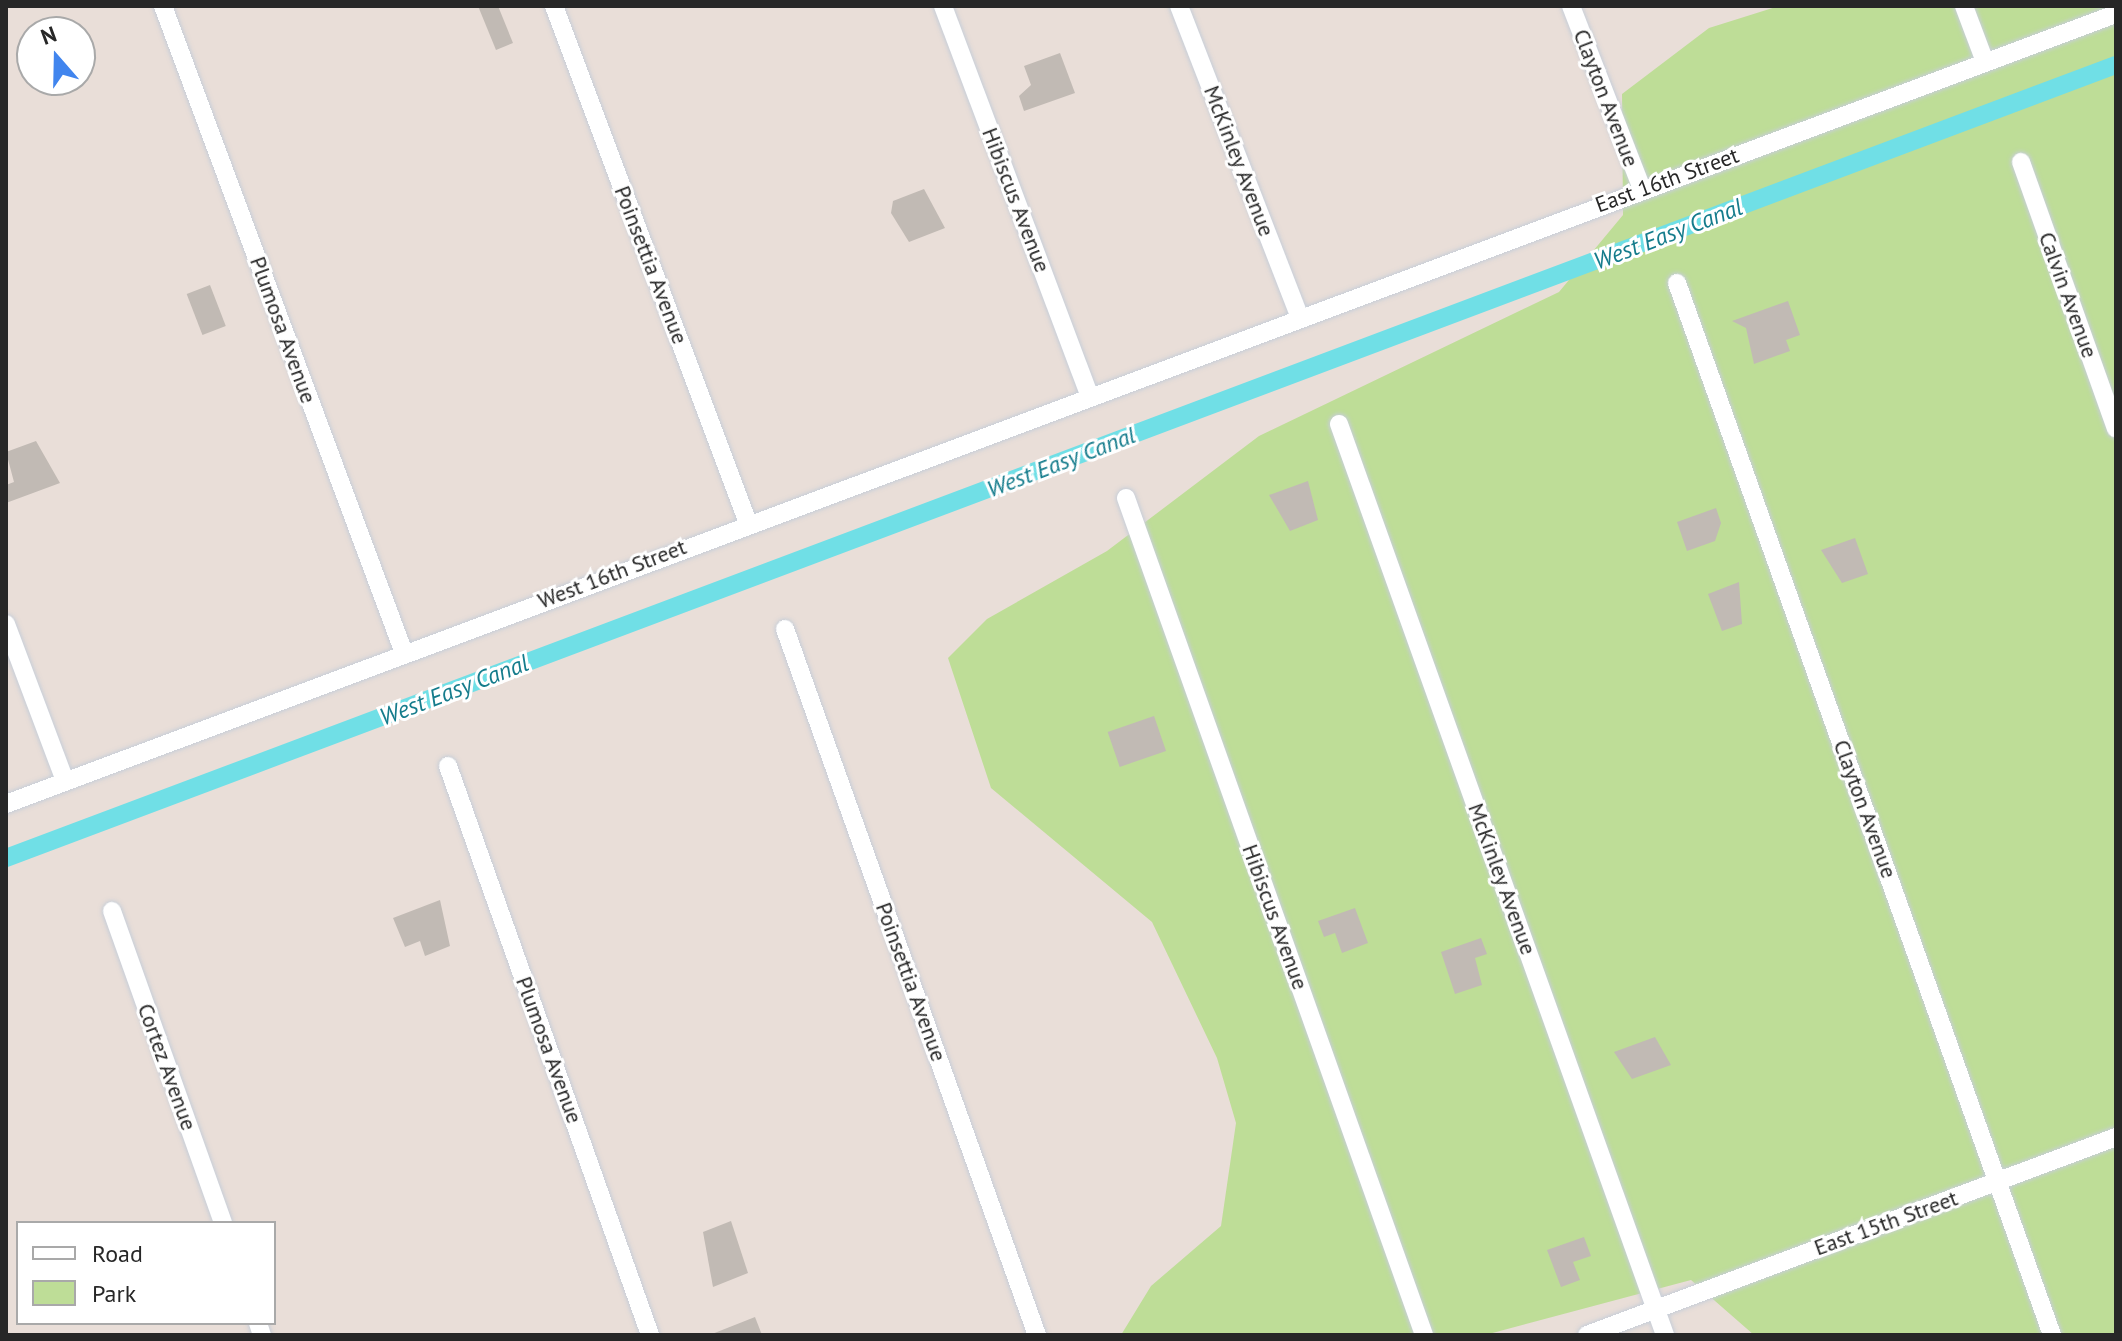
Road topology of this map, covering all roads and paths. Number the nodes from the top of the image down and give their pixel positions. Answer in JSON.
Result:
{"nodes":[{"id":1,"x":163,"y":6,"type":"edge"},
{"id":2,"x":554,"y":6,"type":"edge"},
{"id":3,"x":943,"y":6,"type":"edge"},
{"id":4,"x":1179,"y":6,"type":"edge"},
{"id":5,"x":1571,"y":6,"type":"edge"},
{"id":6,"x":1964,"y":6,"type":"edge"},
{"id":7,"x":2116,"y":14,"type":"edge"},
{"id":8,"x":1985,"y":62,"type":"junction"},
{"id":9,"x":2021,"y":162,"type":"dead end"},
{"id":10,"x":1642,"y":189,"type":"junction"},
{"id":11,"x":1677,"y":283,"type":"dead end"},
{"id":12,"x":1299,"y":315,"type":"junction"},
{"id":13,"x":1219,"y":346,"type":"joint"},
{"id":14,"x":1089,"y":394,"type":"junction"},
{"id":15,"x":1339,"y":424,"type":"dead end"},
{"id":16,"x":2116,"y":429,"type":"edge"},
{"id":17,"x":1126,"y":498,"type":"dead end"},
{"id":18,"x":748,"y":523,"type":"junction"},
{"id":19,"x":6,"y":624,"type":"edge"},
{"id":20,"x":785,"y":629,"type":"dead end"},
{"id":21,"x":404,"y":653,"type":"junction"},
{"id":22,"x":448,"y":766,"type":"dead end"},
{"id":23,"x":65,"y":781,"type":"junction"},
{"id":24,"x":6,"y":804,"type":"edge"},
{"id":25,"x":112,"y":911,"type":"dead end"},
{"id":26,"x":2116,"y":1137,"type":"edge"},
{"id":27,"x":1997,"y":1182,"type":"junction"},
{"id":28,"x":222,"y":1221,"type":"edge"},
{"id":29,"x":1656,"y":1309,"type":"junction"},
{"id":30,"x":650,"y":1335,"type":"edge"},
{"id":31,"x":1037,"y":1335,"type":"edge"},
{"id":32,"x":1424,"y":1335,"type":"edge"},
{"id":33,"x":1587,"y":1335,"type":"edge"},
{"id":34,"x":1665,"y":1335,"type":"edge"},
{"id":35,"x":2052,"y":1335,"type":"edge"}],
"edges":[{"from":1,"to":21,"type":"street","name":"Plumosa Avenue"},
{"from":2,"to":18,"type":"street","name":"Poinsettia Avenue"},
{"from":3,"to":14,"type":"street","name":"Hibiscus Avenue"},
{"from":4,"to":12,"type":"street","name":"McKinley Avenue"},
{"from":5,"to":10,"type":"street","name":"Clayton Avenue"},
{"from":6,"to":8,"type":"street"},
{"from":7,"to":8,"type":"street","name":"East 16th Street"},
{"from":8,"to":10,"type":"street","name":"East 16th Street"},
{"from":9,"to":16,"type":"street","name":"Calvin Avenue"},
{"from":10,"to":12,"type":"street","name":"East 16th Street"},
{"from":11,"to":27,"type":"street","name":"Clayton Avenue"},
{"from":12,"to":13,"type":"street","name":"East 16th Street"},
{"from":13,"to":14,"type":"street","name":"West 16th Street"},
{"from":14,"to":18,"type":"street","name":"West 16th Street"},
{"from":15,"to":29,"type":"street","name":"McKinley Avenue"},
{"from":17,"to":32,"type":"street","name":"Hibiscus Avenue"},
{"from":18,"to":21,"type":"street","name":"West 16th Street"},
{"from":19,"to":23,"type":"street"},
{"from":20,"to":31,"type":"street","name":"Poinsettia Avenue"},
{"from":21,"to":23,"type":"street","name":"West 16th Street"},
{"from":22,"to":30,"type":"street","name":"Plumosa Avenue"},
{"from":23,"to":24,"type":"street","name":"West 16th Street"},
{"from":25,"to":28,"type":"street","name":"Cortez Avenue"},
{"from":26,"to":27,"type":"street","name":"East 15th Street"},
{"from":27,"to":29,"type":"street","name":"East 15th Street"},
{"from":27,"to":35,"type":"street","name":"Clayton Avenue"},
{"from":29,"to":33,"type":"street","name":"East 15th Street"},
{"from":29,"to":34,"type":"street","name":"McKinley Avenue"}]}
